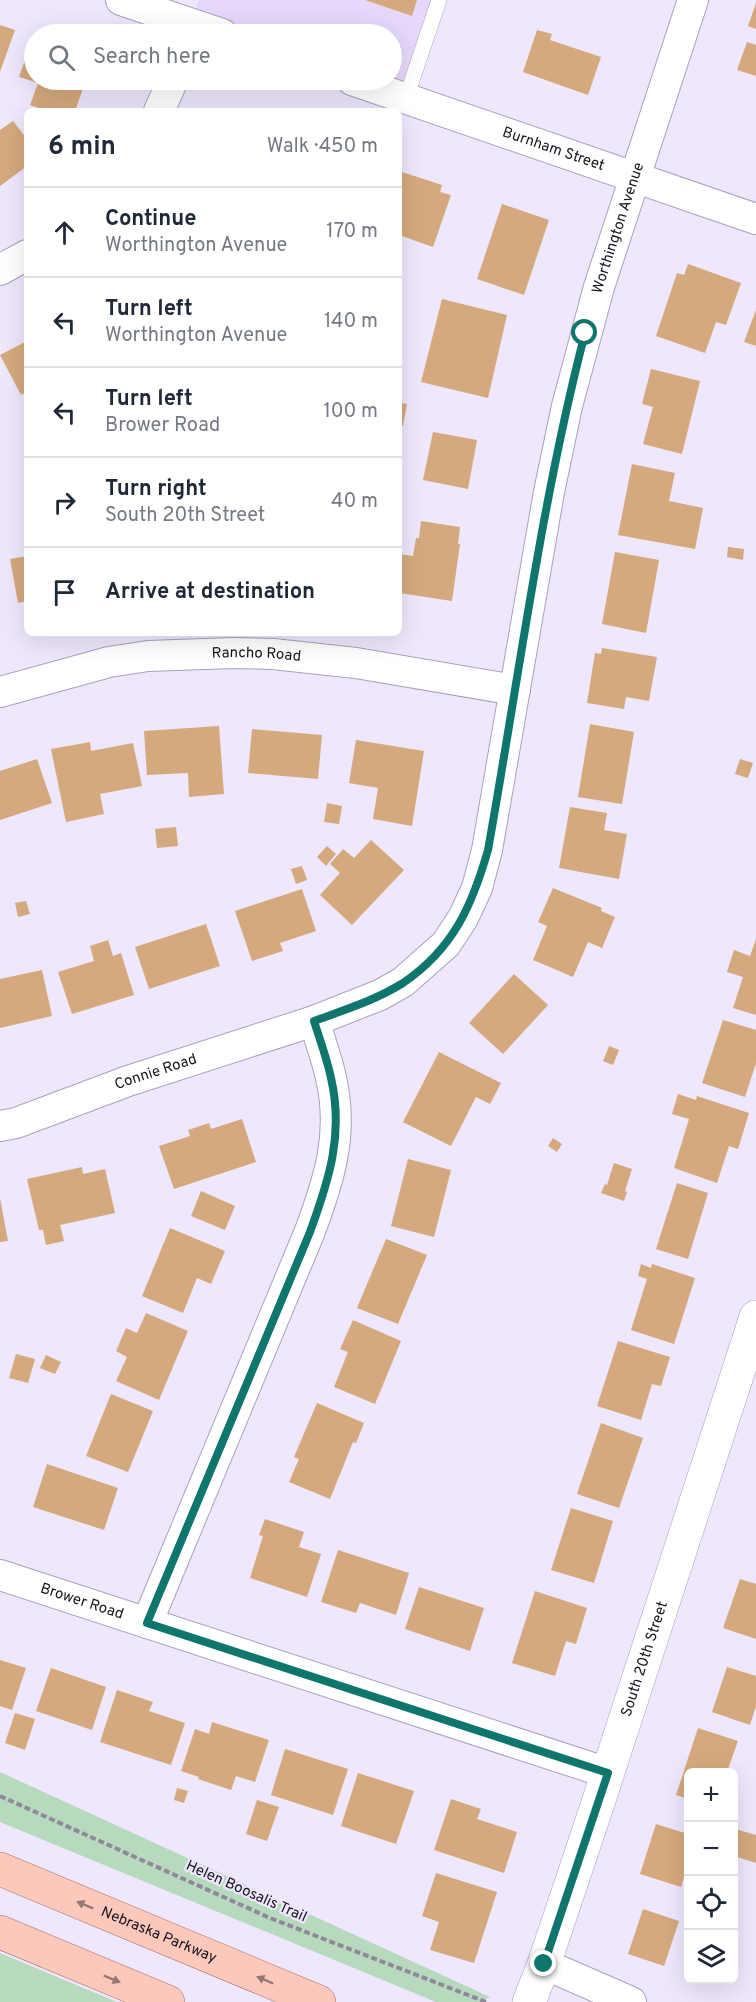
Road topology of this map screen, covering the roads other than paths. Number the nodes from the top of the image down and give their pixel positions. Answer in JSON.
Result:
{"nodes":[{"id":1,"x":121,"y":0,"type":"edge"},
{"id":2,"x":439,"y":0,"type":"edge"},
{"id":3,"x":693,"y":0,"type":"edge"},
{"id":4,"x":193,"y":20,"type":"edge"},
{"id":5,"x":168,"y":90,"type":"edge"},
{"id":6,"x":382,"y":90,"type":"edge"},
{"id":7,"x":406,"y":98,"type":"junction"},
{"id":8,"x":160,"y":108,"type":"edge"},
{"id":9,"x":635,"y":178,"type":"junction"},
{"id":10,"x":756,"y":219,"type":"edge"},
{"id":11,"x":24,"y":257,"type":"edge"},
{"id":12,"x":0,"y":270,"type":"edge"},
{"id":13,"x":515,"y":690,"type":"junction"},
{"id":14,"x":0,"y":693,"type":"edge"},
{"id":15,"x":314,"y":1021,"type":"junction"},
{"id":16,"x":0,"y":1126,"type":"edge"},
{"id":17,"x":756,"y":1317,"type":"edge"},
{"id":18,"x":0,"y":1575,"type":"edge"},
{"id":19,"x":147,"y":1623,"type":"junction"},
{"id":20,"x":608,"y":1773,"type":"junction"},
{"id":21,"x":0,"y":1869,"type":"edge"},
{"id":22,"x":0,"y":1932,"type":"edge"},
{"id":23,"x":544,"y":1964,"type":"junction"},
{"id":24,"x":168,"y":2002,"type":"edge"},
{"id":25,"x":319,"y":2002,"type":"edge"},
{"id":26,"x":529,"y":2002,"type":"edge"},
{"id":27,"x":631,"y":2002,"type":"edge"}],
"edges":[{"from":1,"to":4,"type":"street"},
{"from":2,"to":7,"type":"lane"},
{"from":3,"to":9,"type":"street","name":"Worthington Avenue"},
{"from":5,"to":8,"type":"street"},
{"from":6,"to":7,"type":"street","name":"Burnham Street"},
{"from":7,"to":9,"type":"street","name":"Burnham Street"},
{"from":9,"to":10,"type":"street","name":"Burnham Street"},
{"from":9,"to":13,"type":"street","name":"Worthington Avenue"},
{"from":11,"to":12,"type":"street"},
{"from":13,"to":14,"type":"street","name":"Rancho Road"},
{"from":13,"to":15,"type":"street","name":"Worthington Avenue"},
{"from":15,"to":16,"type":"street","name":"Connie Road"},
{"from":15,"to":19,"type":"street"},
{"from":17,"to":20,"type":"street","name":"South 20th Street"},
{"from":18,"to":19,"type":"street","name":"Brower Road"},
{"from":19,"to":20,"type":"street","name":"Brower Road"},
{"from":20,"to":23,"type":"street","name":"South 20th Street"},
{"from":25,"to":21,"type":"main road","name":"Nebraska Parkway","one_way":true},
{"from":22,"to":24,"type":"main road","one_way":true},
{"from":23,"to":26,"type":"street","name":"South 20th Street"},
{"from":23,"to":27,"type":"street"}]}
